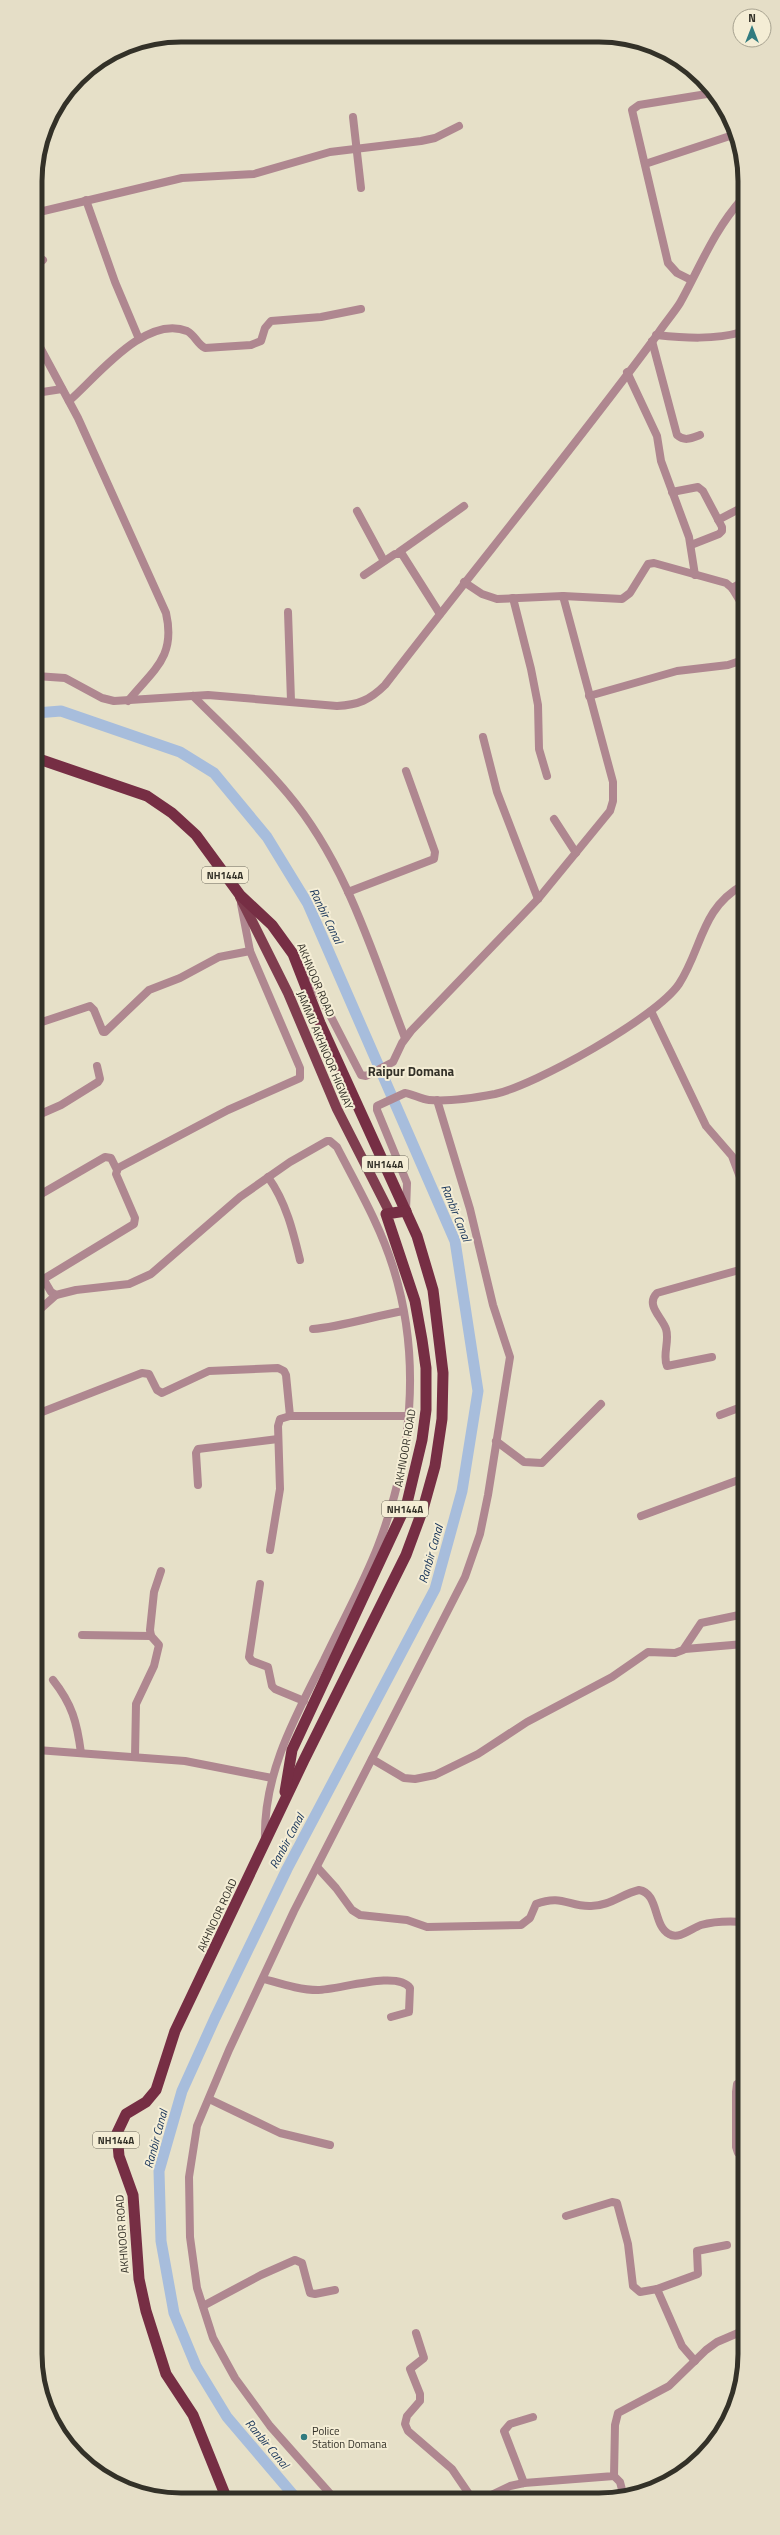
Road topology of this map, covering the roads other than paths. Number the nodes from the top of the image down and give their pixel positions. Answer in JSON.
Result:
{"nodes":[{"id":1,"x":707,"y":94,"type":"edge"},
{"id":2,"x":353,"y":117,"type":"dead end"},
{"id":3,"x":459,"y":126,"type":"dead end"},
{"id":4,"x":731,"y":136,"type":"edge"},
{"id":5,"x":358,"y":148,"type":"junction"},
{"id":6,"x":645,"y":164,"type":"junction"},
{"id":7,"x":361,"y":188,"type":"dead end"},
{"id":8,"x":86,"y":200,"type":"junction"},
{"id":9,"x":738,"y":204,"type":"edge"},
{"id":10,"x":42,"y":211,"type":"edge"},
{"id":11,"x":691,"y":280,"type":"junction"},
{"id":12,"x":362,"y":309,"type":"dead end"},
{"id":13,"x":738,"y":333,"type":"edge"},
{"id":14,"x":654,"y":338,"type":"junction"},
{"id":15,"x":139,"y":339,"type":"junction"},
{"id":16,"x":42,"y":350,"type":"edge"},
{"id":17,"x":627,"y":372,"type":"junction"},
{"id":18,"x":62,"y":389,"type":"junction"},
{"id":19,"x":42,"y":392,"type":"edge"},
{"id":20,"x":69,"y":401,"type":"junction"},
{"id":21,"x":700,"y":435,"type":"dead end"},
{"id":22,"x":672,"y":492,"type":"junction"},
{"id":23,"x":464,"y":506,"type":"dead end"},
{"id":24,"x":738,"y":510,"type":"edge"},
{"id":25,"x":357,"y":511,"type":"dead end"},
{"id":26,"x":718,"y":520,"type":"junction"},
{"id":27,"x":691,"y":544,"type":"junction"},
{"id":28,"x":399,"y":552,"type":"junction"},
{"id":29,"x":384,"y":561,"type":"junction"},
{"id":30,"x":364,"y":575,"type":"dead end"},
{"id":31,"x":695,"y":575,"type":"junction"},
{"id":32,"x":464,"y":582,"type":"junction"},
{"id":33,"x":738,"y":585,"type":"edge"},
{"id":34,"x":732,"y":588,"type":"junction"},
{"id":35,"x":563,"y":596,"type":"junction"},
{"id":36,"x":513,"y":598,"type":"junction"},
{"id":37,"x":738,"y":598,"type":"edge"},
{"id":38,"x":288,"y":612,"type":"dead end"},
{"id":39,"x":440,"y":614,"type":"junction"},
{"id":40,"x":738,"y":662,"type":"edge"},
{"id":41,"x":42,"y":676,"type":"edge"},
{"id":42,"x":193,"y":696,"type":"junction"},
{"id":43,"x":590,"y":696,"type":"junction"},
{"id":44,"x":128,"y":701,"type":"junction"},
{"id":45,"x":291,"y":701,"type":"junction"},
{"id":46,"x":483,"y":737,"type":"dead end"},
{"id":47,"x":42,"y":760,"type":"edge"},
{"id":48,"x":406,"y":771,"type":"dead end"},
{"id":49,"x":547,"y":776,"type":"dead end"},
{"id":50,"x":554,"y":819,"type":"dead end"},
{"id":51,"x":576,"y":853,"type":"junction"},
{"id":52,"x":738,"y":888,"type":"edge"},
{"id":53,"x":348,"y":892,"type":"junction"},
{"id":54,"x":240,"y":896,"type":"junction"},
{"id":55,"x":538,"y":899,"type":"junction"},
{"id":56,"x":250,"y":951,"type":"junction"},
{"id":57,"x":297,"y":963,"type":"junction"},
{"id":58,"x":651,"y":1011,"type":"junction"},
{"id":59,"x":42,"y":1022,"type":"edge"},
{"id":60,"x":405,"y":1038,"type":"junction"},
{"id":61,"x":97,"y":1066,"type":"dead end"},
{"id":62,"x":436,"y":1100,"type":"junction"},
{"id":63,"x":42,"y":1113,"type":"edge"},
{"id":64,"x":117,"y":1170,"type":"junction"},
{"id":65,"x":738,"y":1172,"type":"edge"},
{"id":66,"x":268,"y":1177,"type":"junction"},
{"id":67,"x":42,"y":1193,"type":"edge"},
{"id":68,"x":406,"y":1211,"type":"junction"},
{"id":69,"x":390,"y":1213,"type":"junction"},
{"id":70,"x":300,"y":1260,"type":"dead end"},
{"id":71,"x":738,"y":1271,"type":"edge"},
{"id":72,"x":42,"y":1281,"type":"edge"},
{"id":73,"x":42,"y":1284,"type":"edge"},
{"id":74,"x":56,"y":1296,"type":"junction"},
{"id":75,"x":42,"y":1308,"type":"edge"},
{"id":76,"x":403,"y":1311,"type":"junction"},
{"id":77,"x":313,"y":1328,"type":"dead end"},
{"id":78,"x":712,"y":1357,"type":"dead end"},
{"id":79,"x":601,"y":1404,"type":"dead end"},
{"id":80,"x":738,"y":1408,"type":"edge"},
{"id":81,"x":42,"y":1412,"type":"edge"},
{"id":82,"x":720,"y":1415,"type":"dead end"},
{"id":83,"x":290,"y":1416,"type":"junction"},
{"id":84,"x":409,"y":1416,"type":"junction"},
{"id":85,"x":278,"y":1439,"type":"junction"},
{"id":86,"x":496,"y":1441,"type":"junction"},
{"id":87,"x":738,"y":1480,"type":"edge"},
{"id":88,"x":198,"y":1485,"type":"dead end"},
{"id":89,"x":641,"y":1516,"type":"dead end"},
{"id":90,"x":270,"y":1550,"type":"dead end"},
{"id":91,"x":161,"y":1571,"type":"dead end"},
{"id":92,"x":260,"y":1584,"type":"dead end"},
{"id":93,"x":738,"y":1615,"type":"edge"},
{"id":94,"x":82,"y":1635,"type":"dead end"},
{"id":95,"x":151,"y":1636,"type":"junction"},
{"id":96,"x":738,"y":1644,"type":"edge"},
{"id":97,"x":685,"y":1648,"type":"junction"},
{"id":98,"x":53,"y":1680,"type":"dead end"},
{"id":99,"x":304,"y":1700,"type":"junction"},
{"id":100,"x":42,"y":1750,"type":"edge"},
{"id":101,"x":81,"y":1753,"type":"junction"},
{"id":102,"x":135,"y":1757,"type":"junction"},
{"id":103,"x":372,"y":1759,"type":"junction"},
{"id":104,"x":272,"y":1778,"type":"junction"},
{"id":105,"x":282,"y":1806,"type":"junction"},
{"id":106,"x":265,"y":1843,"type":"junction"},
{"id":107,"x":317,"y":1867,"type":"junction"},
{"id":108,"x":738,"y":1922,"type":"edge"},
{"id":109,"x":264,"y":1979,"type":"junction"},
{"id":110,"x":391,"y":2017,"type":"dead end"},
{"id":111,"x":738,"y":2083,"type":"edge"},
{"id":112,"x":209,"y":2099,"type":"junction"},
{"id":113,"x":330,"y":2145,"type":"dead end"},
{"id":114,"x":738,"y":2153,"type":"edge"},
{"id":115,"x":566,"y":2216,"type":"dead end"},
{"id":116,"x":727,"y":2245,"type":"dead end"},
{"id":117,"x":658,"y":2289,"type":"junction"},
{"id":118,"x":336,"y":2290,"type":"dead end"},
{"id":119,"x":203,"y":2306,"type":"junction"},
{"id":120,"x":416,"y":2333,"type":"dead end"},
{"id":121,"x":738,"y":2333,"type":"edge"},
{"id":122,"x":695,"y":2361,"type":"junction"},
{"id":123,"x":533,"y":2417,"type":"dead end"},
{"id":124,"x":614,"y":2476,"type":"junction"},
{"id":125,"x":524,"y":2483,"type":"junction"},
{"id":126,"x":622,"y":2491,"type":"edge"},
{"id":127,"x":224,"y":2493,"type":"edge"},
{"id":128,"x":329,"y":2493,"type":"edge"},
{"id":129,"x":468,"y":2493,"type":"edge"},
{"id":130,"x":495,"y":2493,"type":"edge"}],
"edges":[{"from":1,"to":6,"type":"street"},
{"from":2,"to":5,"type":"street"},
{"from":3,"to":5,"type":"street"},
{"from":4,"to":6,"type":"street"},
{"from":5,"to":7,"type":"street"},
{"from":5,"to":8,"type":"street"},
{"from":6,"to":11,"type":"street"},
{"from":8,"to":10,"type":"street"},
{"from":8,"to":15,"type":"street"},
{"from":9,"to":11,"type":"street"},
{"from":11,"to":14,"type":"street"},
{"from":12,"to":15,"type":"street"},
{"from":13,"to":14,"type":"street"},
{"from":14,"to":17,"type":"street"},
{"from":14,"to":21,"type":"street"},
{"from":15,"to":20,"type":"street"},
{"from":16,"to":18,"type":"street"},
{"from":17,"to":22,"type":"street"},
{"from":17,"to":32,"type":"street"},
{"from":18,"to":19,"type":"street"},
{"from":18,"to":20,"type":"street"},
{"from":20,"to":44,"type":"street"},
{"from":22,"to":26,"type":"street"},
{"from":22,"to":27,"type":"street"},
{"from":23,"to":28,"type":"street"},
{"from":24,"to":26,"type":"street"},
{"from":25,"to":29,"type":"street"},
{"from":26,"to":27,"type":"street"},
{"from":27,"to":31,"type":"street"},
{"from":28,"to":29,"type":"street"},
{"from":28,"to":39,"type":"street"},
{"from":29,"to":30,"type":"street"},
{"from":31,"to":34,"type":"street"},
{"from":31,"to":35,"type":"street"},
{"from":32,"to":36,"type":"street"},
{"from":32,"to":39,"type":"street"},
{"from":33,"to":34,"type":"street"},
{"from":34,"to":37,"type":"street"},
{"from":35,"to":36,"type":"street"},
{"from":35,"to":43,"type":"street"},
{"from":36,"to":49,"type":"street"},
{"from":38,"to":45,"type":"street"},
{"from":39,"to":45,"type":"street"},
{"from":40,"to":43,"type":"street"},
{"from":41,"to":44,"type":"street"},
{"from":42,"to":44,"type":"street"},
{"from":42,"to":45,"type":"street"},
{"from":42,"to":53,"type":"street"},
{"from":43,"to":51,"type":"street"},
{"from":46,"to":55,"type":"street"},
{"from":47,"to":54,"type":"highway","name":"AKHNOOR ROAD","number":"NH144A"},
{"from":48,"to":53,"type":"street"},
{"from":50,"to":51,"type":"street"},
{"from":51,"to":55,"type":"street"},
{"from":52,"to":58,"type":"street"},
{"from":53,"to":60,"type":"street"},
{"from":54,"to":56,"type":"street"},
{"from":54,"to":57,"type":"highway","name":"AKHNOOR ROAD","number":"NH144A"},
{"from":54,"to":69,"type":"main road","name":"JAMMU AKHNOOR HIGWAY"},
{"from":55,"to":60,"type":"street"},
{"from":56,"to":59,"type":"street"},
{"from":56,"to":64,"type":"street"},
{"from":57,"to":60,"type":"street"},
{"from":57,"to":68,"type":"highway","name":"AKHNOOR ROAD","number":"NH144A"},
{"from":58,"to":62,"type":"street"},
{"from":58,"to":65,"type":"street"},
{"from":61,"to":63,"type":"street"},
{"from":62,"to":68,"type":"street"},
{"from":62,"to":86,"type":"street"},
{"from":64,"to":67,"type":"street"},
{"from":64,"to":72,"type":"street"},
{"from":66,"to":70,"type":"street"},
{"from":66,"to":74,"type":"street"},
{"from":66,"to":76,"type":"street"},
{"from":68,"to":69,"type":"highway"},
{"from":68,"to":105,"type":"highway","name":"AKHNOOR ROAD","number":"NH144A"},
{"from":69,"to":105,"type":"highway","name":"AKHNOOR ROAD","number":"NH144A"},
{"from":71,"to":78,"type":"street"},
{"from":73,"to":74,"type":"street"},
{"from":74,"to":75,"type":"street"},
{"from":76,"to":77,"type":"street"},
{"from":76,"to":84,"type":"street"},
{"from":79,"to":86,"type":"street"},
{"from":80,"to":82,"type":"street"},
{"from":81,"to":83,"type":"street"},
{"from":83,"to":84,"type":"street"},
{"from":83,"to":85,"type":"street"},
{"from":84,"to":99,"type":"street"},
{"from":85,"to":88,"type":"street"},
{"from":85,"to":90,"type":"street"},
{"from":86,"to":103,"type":"street"},
{"from":87,"to":89,"type":"street"},
{"from":91,"to":95,"type":"street"},
{"from":92,"to":99,"type":"street"},
{"from":93,"to":97,"type":"street"},
{"from":94,"to":95,"type":"street"},
{"from":95,"to":102,"type":"street"},
{"from":96,"to":97,"type":"street"},
{"from":97,"to":103,"type":"street"},
{"from":98,"to":101,"type":"street"},
{"from":99,"to":104,"type":"street"},
{"from":100,"to":101,"type":"street"},
{"from":101,"to":102,"type":"street"},
{"from":102,"to":104,"type":"street"},
{"from":103,"to":107,"type":"street"},
{"from":104,"to":106,"type":"street"},
{"from":105,"to":106,"type":"highway","name":"AKHNOOR ROAD","number":"NH144A"},
{"from":106,"to":127,"type":"highway","name":"AKHNOOR ROAD","number":"NH144A"},
{"from":107,"to":108,"type":"street"},
{"from":107,"to":109,"type":"street"},
{"from":109,"to":110,"type":"street"},
{"from":109,"to":112,"type":"street"},
{"from":111,"to":114,"type":"street"},
{"from":112,"to":113,"type":"street"},
{"from":112,"to":119,"type":"street"},
{"from":115,"to":117,"type":"street"},
{"from":116,"to":117,"type":"street"},
{"from":117,"to":122,"type":"street"},
{"from":118,"to":119,"type":"street"},
{"from":119,"to":128,"type":"street"},
{"from":120,"to":129,"type":"street"},
{"from":121,"to":122,"type":"street"},
{"from":122,"to":124,"type":"street"},
{"from":123,"to":125,"type":"street"},
{"from":124,"to":125,"type":"street"},
{"from":124,"to":126,"type":"street"},
{"from":125,"to":130,"type":"street"}]}
